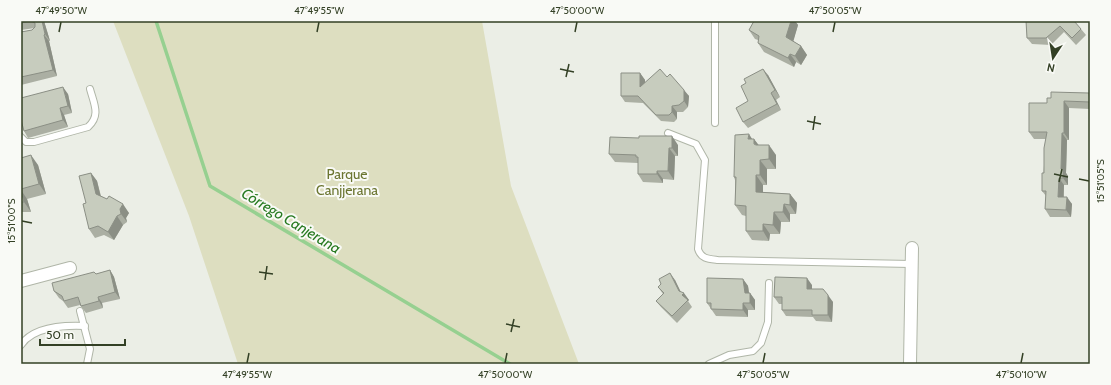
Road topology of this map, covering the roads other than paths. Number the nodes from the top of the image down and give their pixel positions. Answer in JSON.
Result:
{"nodes":[{"id":1,"x":715,"y":21,"type":"edge"},
{"id":2,"x":90,"y":88,"type":"dead end"},
{"id":3,"x":715,"y":123,"type":"dead end"},
{"id":4,"x":668,"y":133,"type":"dead end"},
{"id":5,"x":21,"y":137,"type":"edge"},
{"id":6,"x":912,"y":248,"type":"dead end"},
{"id":7,"x":911,"y":264,"type":"junction"},
{"id":8,"x":70,"y":268,"type":"dead end"},
{"id":9,"x":21,"y":281,"type":"edge"},
{"id":10,"x":769,"y":283,"type":"dead end"},
{"id":11,"x":80,"y":311,"type":"edge"},
{"id":12,"x":85,"y":326,"type":"junction"},
{"id":13,"x":21,"y":345,"type":"edge"},
{"id":14,"x":87,"y":364,"type":"edge"},
{"id":15,"x":709,"y":364,"type":"edge"},
{"id":16,"x":910,"y":364,"type":"edge"}],
"edges":[{"from":1,"to":3,"type":"lane"},
{"from":2,"to":5,"type":"lane"},
{"from":4,"to":7,"type":"lane"},
{"from":6,"to":7,"type":"street"},
{"from":7,"to":16,"type":"street"},
{"from":8,"to":9,"type":"street"},
{"from":10,"to":15,"type":"lane"},
{"from":11,"to":12,"type":"lane"},
{"from":12,"to":13,"type":"lane"},
{"from":12,"to":14,"type":"lane"}]}
